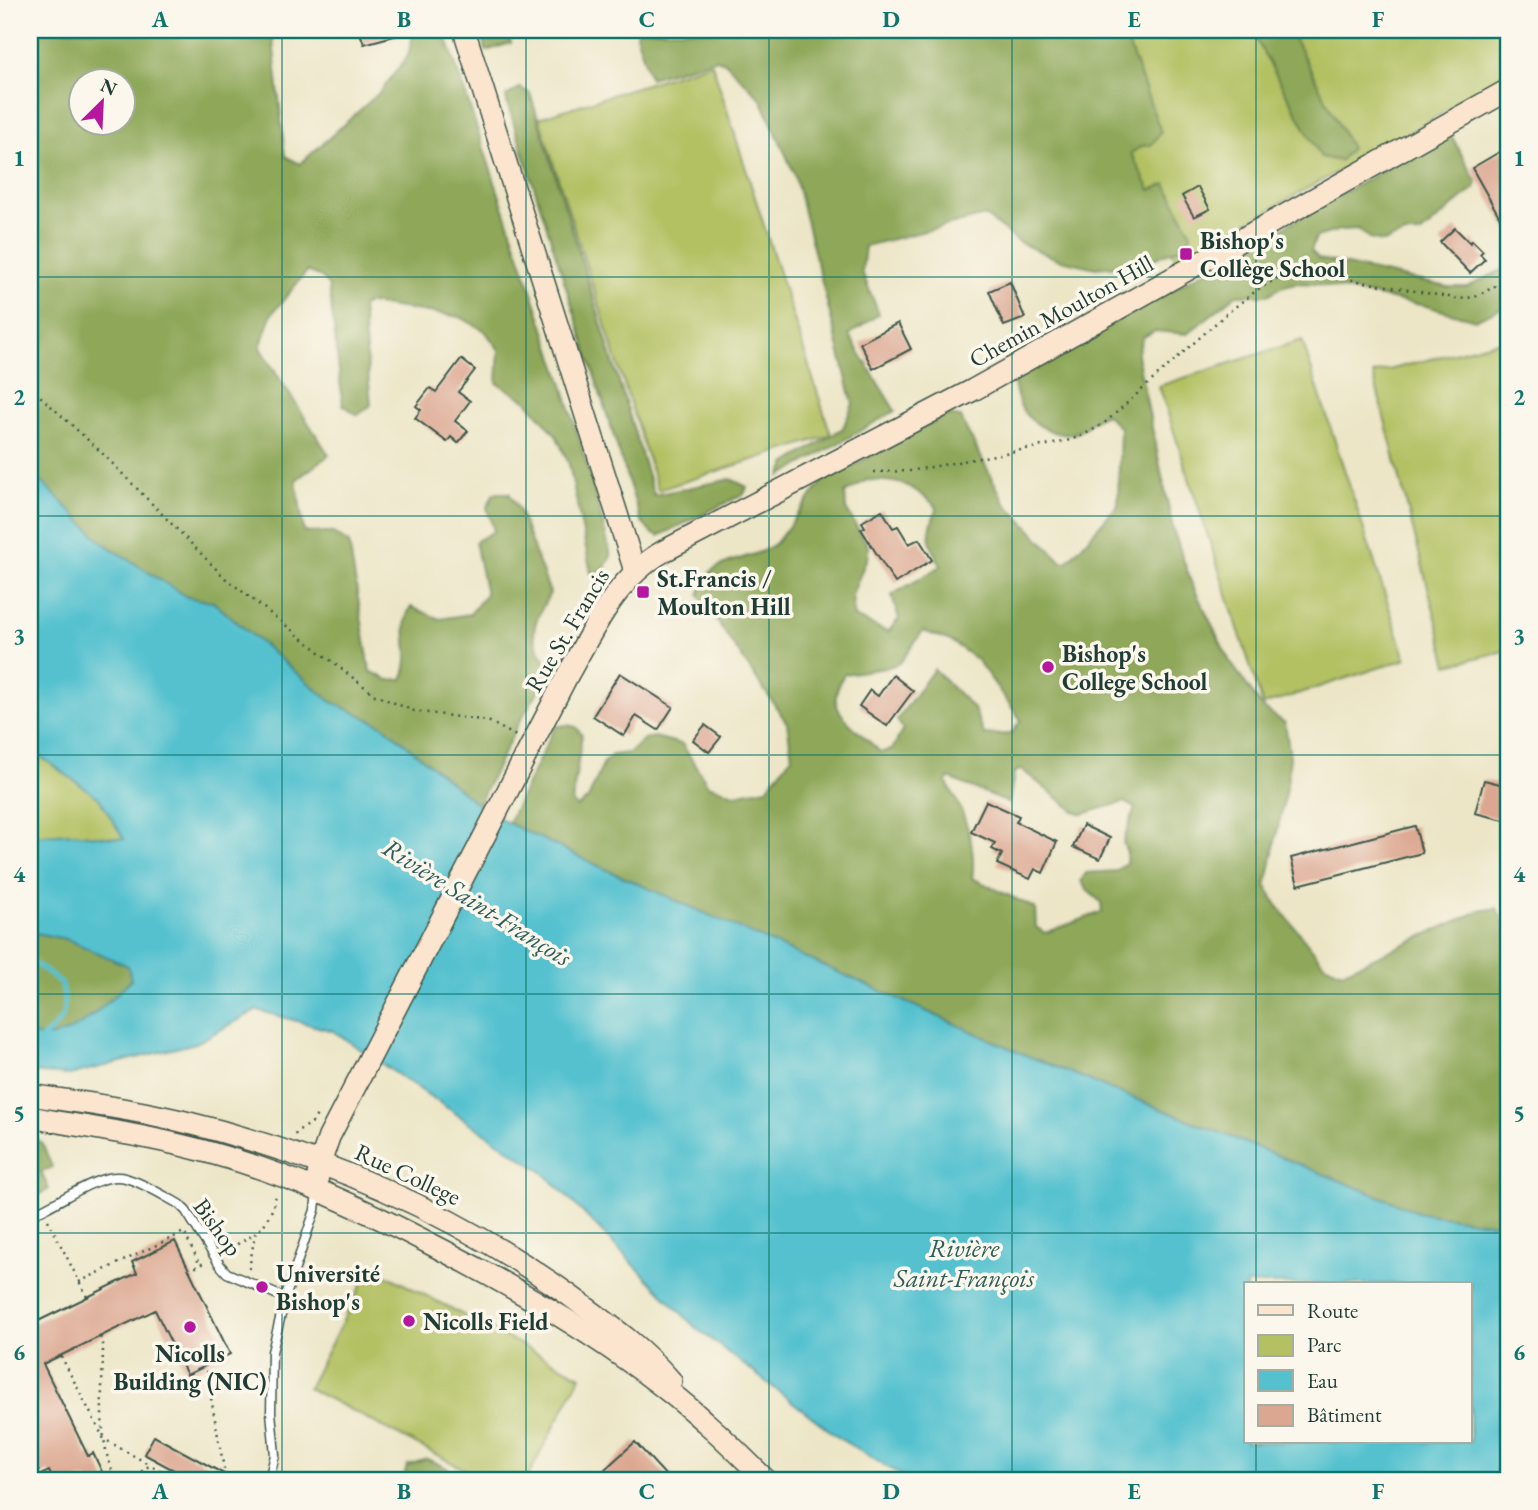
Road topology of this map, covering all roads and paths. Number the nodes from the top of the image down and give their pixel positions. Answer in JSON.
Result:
{"nodes":[{"id":1,"x":464,"y":30,"type":"edge"},
{"id":2,"x":1508,"y":90,"type":"edge"},
{"id":3,"x":1508,"y":279,"type":"edge"},
{"id":4,"x":30,"y":387,"type":"edge"},
{"id":5,"x":874,"y":472,"type":"dead end"},
{"id":6,"x":635,"y":571,"type":"junction"},
{"id":7,"x":525,"y":740,"type":"dead end"},
{"id":8,"x":30,"y":1095,"type":"edge"},
{"id":9,"x":30,"y":1117,"type":"edge"},
{"id":10,"x":320,"y":1163,"type":"junction"},
{"id":11,"x":316,"y":1189,"type":"junction"},
{"id":12,"x":277,"y":1192,"type":"dead end"},
{"id":13,"x":43,"y":1211,"type":"junction"},
{"id":14,"x":30,"y":1215,"type":"edge"},
{"id":15,"x":256,"y":1234,"type":"junction"},
{"id":16,"x":215,"y":1257,"type":"junction"},
{"id":17,"x":200,"y":1265,"type":"junction"},
{"id":18,"x":249,"y":1269,"type":"dead end"},
{"id":19,"x":189,"y":1271,"type":"dead end"},
{"id":20,"x":79,"y":1282,"type":"junction"},
{"id":21,"x":87,"y":1297,"type":"dead end"},
{"id":22,"x":285,"y":1298,"type":"junction"},
{"id":23,"x":100,"y":1337,"type":"dead end"},
{"id":24,"x":61,"y":1356,"type":"dead end"},
{"id":25,"x":208,"y":1364,"type":"dead end"},
{"id":26,"x":704,"y":1420,"type":"junction"},
{"id":27,"x":104,"y":1439,"type":"junction"},
{"id":28,"x":150,"y":1465,"type":"junction"},
{"id":29,"x":38,"y":1469,"type":"dead end"},
{"id":30,"x":43,"y":1480,"type":"edge"},
{"id":31,"x":116,"y":1480,"type":"edge"},
{"id":32,"x":130,"y":1480,"type":"edge"},
{"id":33,"x":179,"y":1480,"type":"edge"},
{"id":34,"x":226,"y":1480,"type":"edge"},
{"id":35,"x":269,"y":1480,"type":"edge"},
{"id":36,"x":766,"y":1480,"type":"edge"}],
"edges":[{"from":1,"to":6,"type":"street","name":"Rue St. Francis"},
{"from":2,"to":6,"type":"street","name":"Chemin Moulton Hill"},
{"from":3,"to":5,"type":"path"},
{"from":4,"to":7,"type":"path"},
{"from":6,"to":10,"type":"street","name":"Rue St. Francis"},
{"from":8,"to":10,"type":"street","name":"Rue College"},
{"from":9,"to":11,"type":"street","name":"Rue College"},
{"from":10,"to":11,"type":"street","name":"Rue St. Francis"},
{"from":10,"to":26,"type":"street","name":"Rue College"},
{"from":11,"to":22,"type":"lane"},
{"from":11,"to":26,"type":"street","name":"Rue College"},
{"from":12,"to":15,"type":"path"},
{"from":13,"to":14,"type":"lane","name":"Bishop"},
{"from":13,"to":16,"type":"lane","name":"Bishop"},
{"from":13,"to":20,"type":"path"},
{"from":15,"to":16,"type":"path"},
{"from":15,"to":18,"type":"path"},
{"from":16,"to":17,"type":"path"},
{"from":16,"to":22,"type":"lane","name":"Bishop"},
{"from":17,"to":19,"type":"path"},
{"from":17,"to":20,"type":"path"},
{"from":20,"to":21,"type":"path"},
{"from":22,"to":35,"type":"lane"},
{"from":23,"to":27,"type":"path"},
{"from":24,"to":27,"type":"path"},
{"from":25,"to":34,"type":"path"},
{"from":26,"to":36,"type":"street","name":"Rue College"},
{"from":27,"to":28,"type":"path"},
{"from":27,"to":31,"type":"path"},
{"from":28,"to":32,"type":"path"},
{"from":28,"to":33,"type":"path"},
{"from":29,"to":30,"type":"path"}]}
